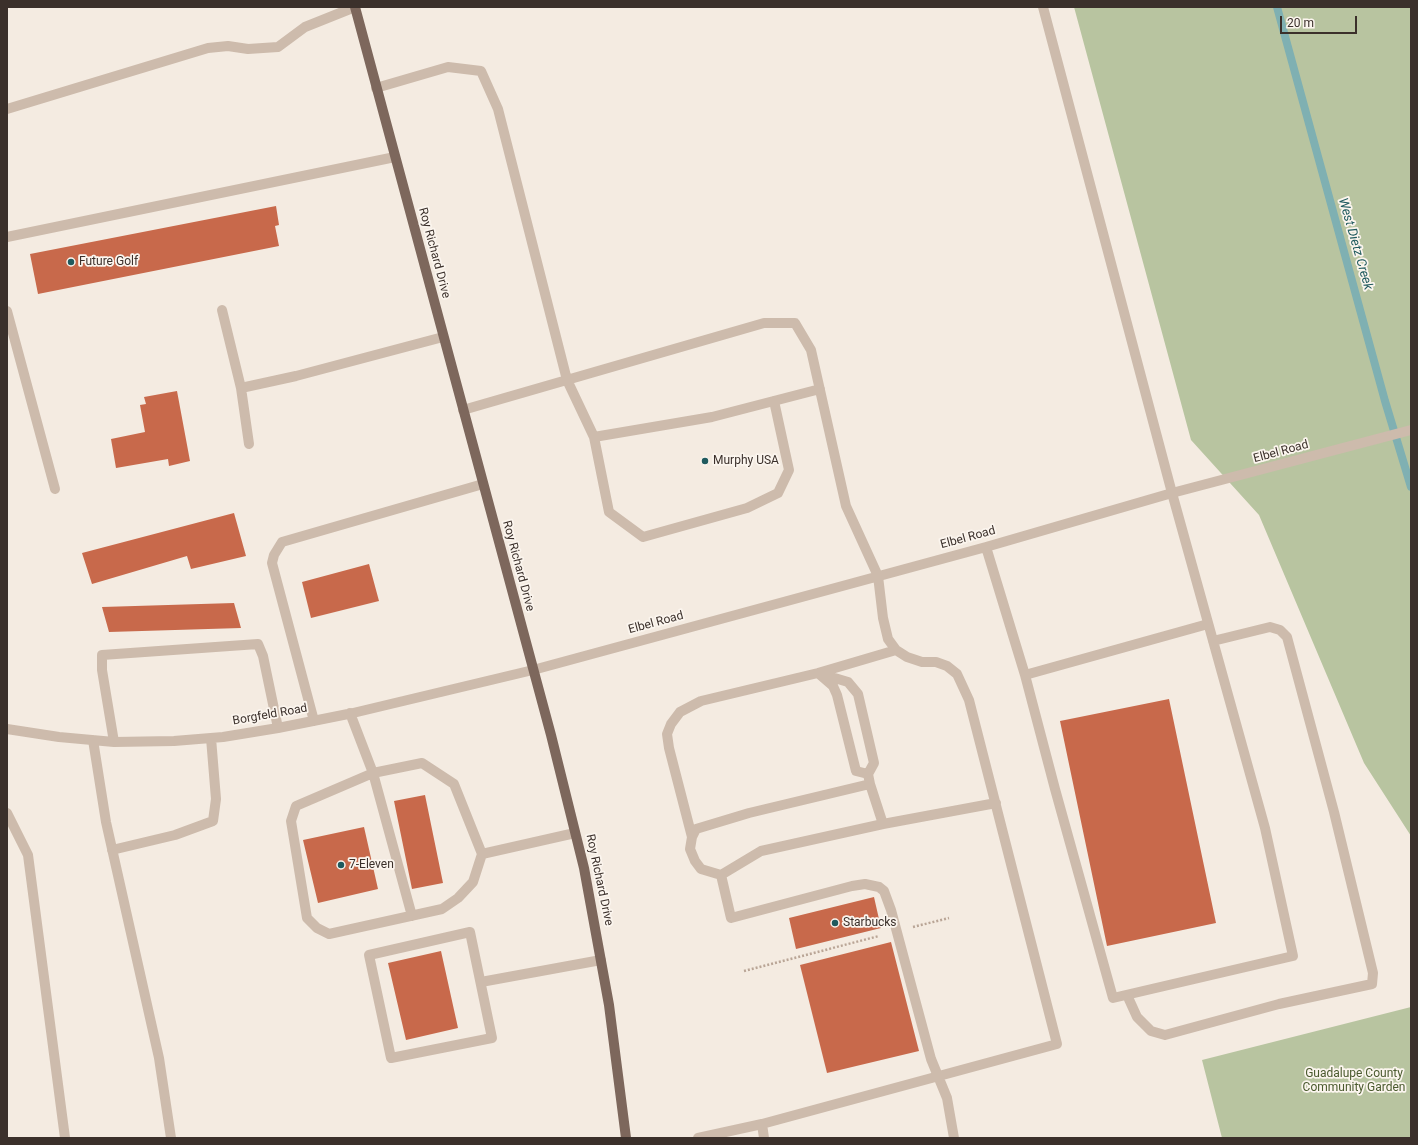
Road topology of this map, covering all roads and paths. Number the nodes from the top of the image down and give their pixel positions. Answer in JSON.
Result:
{"nodes":[{"id":1,"x":355,"y":7,"type":"edge"},
{"id":2,"x":1042,"y":7,"type":"edge"},
{"id":3,"x":376,"y":88,"type":"junction"},
{"id":4,"x":7,"y":109,"type":"edge"},
{"id":5,"x":395,"y":157,"type":"junction"},
{"id":6,"x":7,"y":237,"type":"edge"},
{"id":7,"x":222,"y":310,"type":"dead end"},
{"id":8,"x":7,"y":311,"type":"edge"},
{"id":9,"x":443,"y":337,"type":"junction"},
{"id":10,"x":567,"y":380,"type":"junction"},
{"id":11,"x":241,"y":388,"type":"junction"},
{"id":12,"x":820,"y":389,"type":"junction"},
{"id":13,"x":774,"y":401,"type":"junction"},
{"id":14,"x":463,"y":410,"type":"junction"},
{"id":15,"x":1411,"y":430,"type":"edge"},
{"id":16,"x":594,"y":437,"type":"junction"},
{"id":17,"x":249,"y":444,"type":"dead end"},
{"id":18,"x":483,"y":484,"type":"junction"},
{"id":19,"x":55,"y":489,"type":"dead end"},
{"id":20,"x":1172,"y":493,"type":"junction"},
{"id":21,"x":986,"y":546,"type":"junction"},
{"id":22,"x":878,"y":576,"type":"junction"},
{"id":23,"x":1208,"y":624,"type":"junction"},
{"id":24,"x":1213,"y":641,"type":"junction"},
{"id":25,"x":896,"y":650,"type":"junction"},
{"id":26,"x":533,"y":670,"type":"junction"},
{"id":27,"x":818,"y":673,"type":"junction"},
{"id":28,"x":1025,"y":675,"type":"junction"},
{"id":29,"x":350,"y":713,"type":"junction"},
{"id":30,"x":314,"y":721,"type":"junction"},
{"id":31,"x":278,"y":728,"type":"junction"},
{"id":32,"x":7,"y":729,"type":"edge"},
{"id":33,"x":211,"y":738,"type":"junction"},
{"id":34,"x":93,"y":740,"type":"junction"},
{"id":35,"x":114,"y":742,"type":"junction"},
{"id":36,"x":373,"y":773,"type":"junction"},
{"id":37,"x":869,"y":779,"type":"junction"},
{"id":38,"x":996,"y":803,"type":"junction"},
{"id":39,"x":7,"y":813,"type":"edge"},
{"id":40,"x":883,"y":824,"type":"junction"},
{"id":41,"x":575,"y":833,"type":"junction"},
{"id":42,"x":692,"y":838,"type":"junction"},
{"id":43,"x":112,"y":850,"type":"junction"},
{"id":44,"x":482,"y":854,"type":"junction"},
{"id":45,"x":721,"y":875,"type":"junction"},
{"id":46,"x":412,"y":916,"type":"junction"},
{"id":47,"x":949,"y":918,"type":"dead end"},
{"id":48,"x":897,"y":932,"type":"junction"},
{"id":49,"x":601,"y":960,"type":"junction"},
{"id":50,"x":744,"y":971,"type":"dead end"},
{"id":51,"x":481,"y":982,"type":"junction"},
{"id":52,"x":1127,"y":995,"type":"junction"},
{"id":53,"x":939,"y":1078,"type":"junction"},
{"id":54,"x":762,"y":1124,"type":"junction"},
{"id":55,"x":65,"y":1138,"type":"edge"},
{"id":56,"x":171,"y":1138,"type":"edge"},
{"id":57,"x":626,"y":1138,"type":"edge"},
{"id":58,"x":698,"y":1138,"type":"edge"},
{"id":59,"x":764,"y":1138,"type":"edge"},
{"id":60,"x":954,"y":1138,"type":"edge"}],
"edges":[{"from":1,"to":3,"type":"main road","name":"Roy Richard Drive"},
{"from":1,"to":4,"type":"street"},
{"from":2,"to":20,"type":"street"},
{"from":3,"to":5,"type":"main road","name":"Roy Richard Drive"},
{"from":3,"to":10,"type":"street"},
{"from":5,"to":6,"type":"street"},
{"from":5,"to":9,"type":"main road","name":"Roy Richard Drive"},
{"from":7,"to":11,"type":"street"},
{"from":8,"to":19,"type":"street"},
{"from":9,"to":11,"type":"street"},
{"from":9,"to":14,"type":"main road","name":"Roy Richard Drive"},
{"from":10,"to":12,"type":"street"},
{"from":10,"to":14,"type":"street"},
{"from":10,"to":16,"type":"street"},
{"from":11,"to":17,"type":"street"},
{"from":12,"to":13,"type":"street"},
{"from":12,"to":22,"type":"street"},
{"from":13,"to":16,"type":"street"},
{"from":13,"to":16,"type":"street"},
{"from":14,"to":18,"type":"main road","name":"Roy Richard Drive"},
{"from":15,"to":20,"type":"street","name":"Elbel Road"},
{"from":18,"to":26,"type":"main road","name":"Roy Richard Drive"},
{"from":18,"to":30,"type":"street"},
{"from":20,"to":21,"type":"street","name":"Elbel Road"},
{"from":20,"to":23,"type":"street"},
{"from":21,"to":22,"type":"street","name":"Elbel Road"},
{"from":21,"to":28,"type":"street"},
{"from":22,"to":25,"type":"street"},
{"from":22,"to":26,"type":"street","name":"Elbel Road"},
{"from":23,"to":24,"type":"street"},
{"from":23,"to":28,"type":"street"},
{"from":24,"to":52,"type":"street"},
{"from":24,"to":52,"type":"street"},
{"from":25,"to":27,"type":"street"},
{"from":25,"to":38,"type":"street"},
{"from":26,"to":29,"type":"street","name":"Borgfeld Road"},
{"from":26,"to":41,"type":"main road","name":"Roy Richard Drive"},
{"from":27,"to":37,"type":"street"},
{"from":27,"to":37,"type":"street"},
{"from":27,"to":42,"type":"street"},
{"from":28,"to":52,"type":"street"},
{"from":29,"to":30,"type":"street","name":"Borgfeld Road"},
{"from":29,"to":36,"type":"street"},
{"from":30,"to":31,"type":"street","name":"Borgfeld Road"},
{"from":31,"to":33,"type":"street","name":"Borgfeld Road"},
{"from":31,"to":35,"type":"street"},
{"from":32,"to":34,"type":"street","name":"Borgfeld Road"},
{"from":33,"to":35,"type":"street","name":"Borgfeld Road"},
{"from":33,"to":43,"type":"street"},
{"from":34,"to":35,"type":"street","name":"Borgfeld Road"},
{"from":34,"to":43,"type":"street"},
{"from":36,"to":44,"type":"street"},
{"from":36,"to":46,"type":"street"},
{"from":36,"to":46,"type":"street"},
{"from":37,"to":40,"type":"street"},
{"from":37,"to":42,"type":"street"},
{"from":38,"to":40,"type":"street"},
{"from":38,"to":53,"type":"street"},
{"from":39,"to":55,"type":"street"},
{"from":40,"to":45,"type":"street"},
{"from":41,"to":44,"type":"street"},
{"from":41,"to":49,"type":"main road","name":"Roy Richard Drive"},
{"from":42,"to":45,"type":"street"},
{"from":43,"to":56,"type":"street"},
{"from":44,"to":46,"type":"street"},
{"from":45,"to":48,"type":"street"},
{"from":47,"to":48,"type":"path"},
{"from":48,"to":50,"type":"path"},
{"from":48,"to":53,"type":"street"},
{"from":49,"to":51,"type":"street"},
{"from":49,"to":57,"type":"main road","name":"Roy Richard Drive"},
{"from":51,"to":51,"type":"street"},
{"from":53,"to":54,"type":"street"},
{"from":53,"to":60,"type":"street"},
{"from":54,"to":58,"type":"street"},
{"from":54,"to":59,"type":"street"}]}
